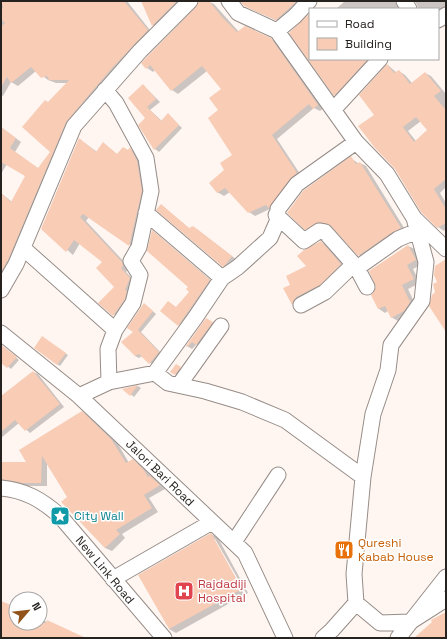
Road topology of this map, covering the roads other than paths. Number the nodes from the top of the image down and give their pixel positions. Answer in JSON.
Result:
{"nodes":[{"id":1,"x":190,"y":1,"type":"edge"},
{"id":2,"x":229,"y":1,"type":"edge"},
{"id":3,"x":309,"y":1,"type":"edge"},
{"id":4,"x":277,"y":31,"type":"junction"},
{"id":5,"x":379,"y":60,"type":"edge"},
{"id":6,"x":105,"y":90,"type":"junction"},
{"id":7,"x":334,"y":109,"type":"junction"},
{"id":8,"x":356,"y":142,"type":"junction"},
{"id":9,"x":146,"y":214,"type":"junction"},
{"id":10,"x":276,"y":215,"type":"junction"},
{"id":11,"x":415,"y":224,"type":"junction"},
{"id":12,"x":23,"y":248,"type":"junction"},
{"id":13,"x":446,"y":249,"type":"edge"},
{"id":14,"x":356,"y":266,"type":"junction"},
{"id":15,"x":222,"y":278,"type":"junction"},
{"id":16,"x":367,"y":287,"type":"dead end"},
{"id":17,"x":1,"y":290,"type":"edge"},
{"id":18,"x":301,"y":305,"type":"dead end"},
{"id":19,"x":221,"y":326,"type":"dead end"},
{"id":20,"x":115,"y":330,"type":"junction"},
{"id":21,"x":1,"y":333,"type":"edge"},
{"id":22,"x":155,"y":373,"type":"junction"},
{"id":23,"x":109,"y":382,"type":"junction"},
{"id":24,"x":179,"y":385,"type":"junction"},
{"id":25,"x":79,"y":396,"type":"junction"},
{"id":26,"x":278,"y":475,"type":"dead end"},
{"id":27,"x":362,"y":477,"type":"junction"},
{"id":28,"x":1,"y":488,"type":"edge"},
{"id":29,"x":212,"y":522,"type":"junction"},
{"id":30,"x":234,"y":542,"type":"junction"},
{"id":31,"x":446,"y":577,"type":"edge"},
{"id":32,"x":113,"y":579,"type":"junction"},
{"id":33,"x":446,"y":598,"type":"edge"},
{"id":34,"x":356,"y":603,"type":"junction"},
{"id":35,"x":410,"y":622,"type":"junction"},
{"id":36,"x":164,"y":638,"type":"edge"},
{"id":37,"x":285,"y":638,"type":"edge"},
{"id":38,"x":323,"y":638,"type":"edge"},
{"id":39,"x":398,"y":638,"type":"edge"}],
"edges":[{"from":1,"to":6,"type":"street"},
{"from":2,"to":4,"type":"street"},
{"from":3,"to":4,"type":"street"},
{"from":4,"to":7,"type":"street"},
{"from":5,"to":7,"type":"street"},
{"from":6,"to":9,"type":"street"},
{"from":6,"to":12,"type":"street"},
{"from":7,"to":8,"type":"street"},
{"from":8,"to":10,"type":"street"},
{"from":8,"to":11,"type":"street"},
{"from":9,"to":15,"type":"street"},
{"from":9,"to":20,"type":"street"},
{"from":10,"to":14,"type":"street"},
{"from":10,"to":15,"type":"street"},
{"from":11,"to":13,"type":"street"},
{"from":11,"to":14,"type":"street"},
{"from":11,"to":27,"type":"street"},
{"from":12,"to":17,"type":"street"},
{"from":12,"to":20,"type":"street"},
{"from":14,"to":16,"type":"street"},
{"from":14,"to":18,"type":"street"},
{"from":15,"to":22,"type":"street"},
{"from":19,"to":24,"type":"street"},
{"from":20,"to":23,"type":"street"},
{"from":21,"to":25,"type":"street","name":"Jalori Bari Road"},
{"from":22,"to":23,"type":"street"},
{"from":22,"to":24,"type":"street"},
{"from":23,"to":25,"type":"street"},
{"from":24,"to":27,"type":"street"},
{"from":25,"to":29,"type":"street","name":"Jalori Bari Road"},
{"from":26,"to":30,"type":"street"},
{"from":27,"to":34,"type":"street"},
{"from":28,"to":32,"type":"street","name":"New Link Road"},
{"from":29,"to":30,"type":"street","name":"Jalori Bari Road"},
{"from":29,"to":32,"type":"street"},
{"from":30,"to":37,"type":"street","name":"Jalori Bari Road"},
{"from":31,"to":35,"type":"street"},
{"from":32,"to":36,"type":"street","name":"New Link Road"},
{"from":33,"to":35,"type":"street"},
{"from":34,"to":35,"type":"street"},
{"from":34,"to":38,"type":"street"},
{"from":35,"to":39,"type":"street"}]}
